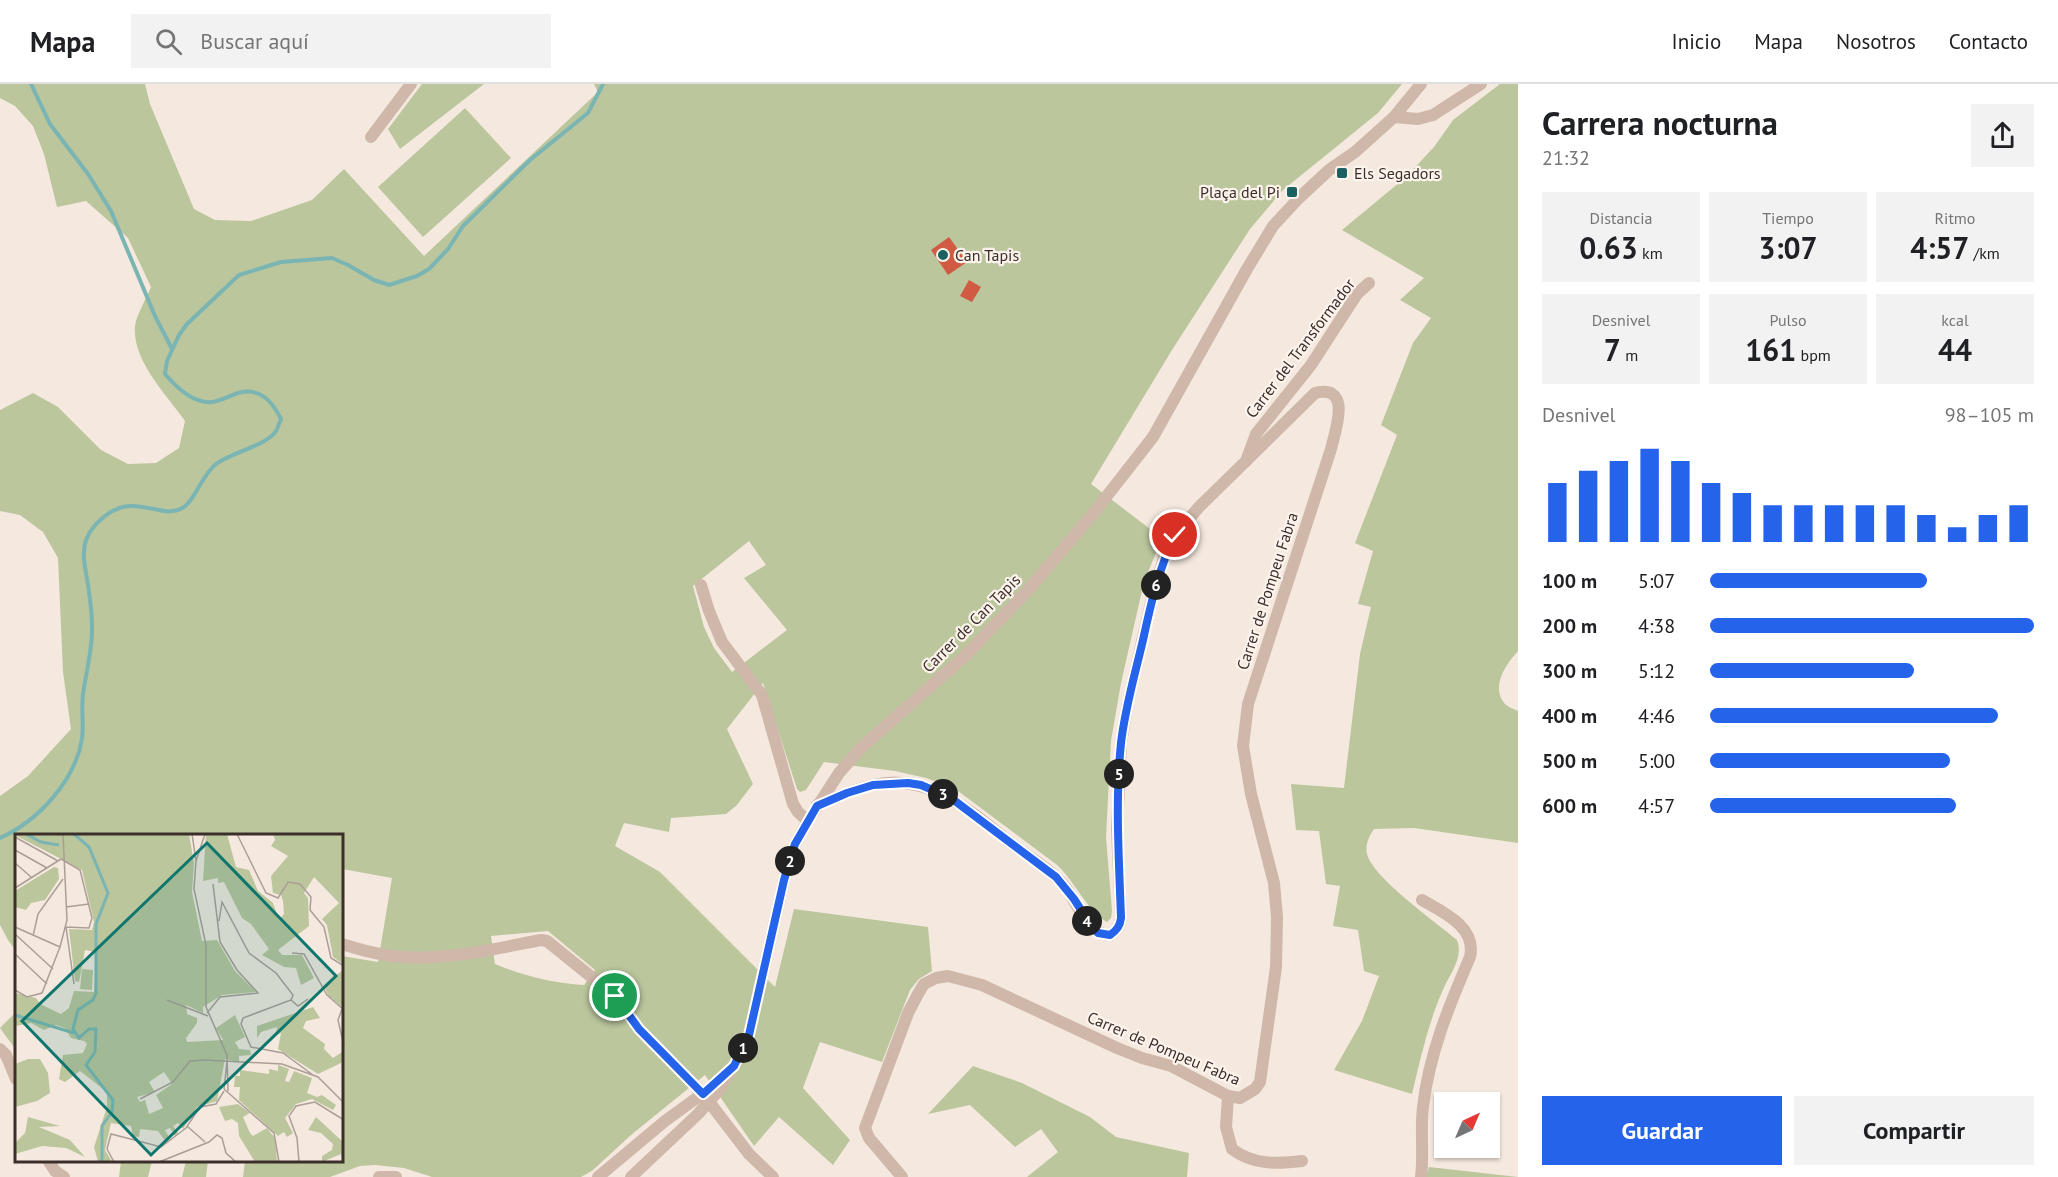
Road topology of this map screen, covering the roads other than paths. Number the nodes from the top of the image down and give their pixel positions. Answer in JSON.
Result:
{"nodes":[{"id":1,"x":411,"y":84,"type":"edge"},
{"id":2,"x":1421,"y":84,"type":"edge"},
{"id":3,"x":1480,"y":84,"type":"edge"},
{"id":4,"x":1394,"y":117,"type":"junction"},
{"id":5,"x":371,"y":137,"type":"dead end"},
{"id":6,"x":1370,"y":283,"type":"dead end"},
{"id":7,"x":1246,"y":461,"type":"junction"},
{"id":8,"x":701,"y":585,"type":"dead end"},
{"id":9,"x":817,"y":806,"type":"junction"},
{"id":10,"x":808,"y":820,"type":"junction"},
{"id":11,"x":1422,"y":900,"type":"dead end"},
{"id":12,"x":344,"y":944,"type":"edge"},
{"id":13,"x":0,"y":1049,"type":"edge"},
{"id":14,"x":15,"y":1077,"type":"edge"},
{"id":15,"x":1228,"y":1096,"type":"junction"},
{"id":16,"x":706,"y":1098,"type":"junction"},
{"id":17,"x":1302,"y":1161,"type":"dead end"},
{"id":18,"x":49,"y":1162,"type":"edge"},
{"id":19,"x":64,"y":1177,"type":"edge"},
{"id":20,"x":379,"y":1177,"type":"edge"},
{"id":21,"x":396,"y":1177,"type":"edge"},
{"id":22,"x":598,"y":1177,"type":"edge"},
{"id":23,"x":631,"y":1177,"type":"edge"},
{"id":24,"x":773,"y":1177,"type":"edge"},
{"id":25,"x":902,"y":1177,"type":"edge"},
{"id":26,"x":1421,"y":1177,"type":"edge"}],
"edges":[{"from":1,"to":5,"type":"street"},
{"from":2,"to":4,"type":"street","name":"Carrer de Can Tapis"},
{"from":3,"to":4,"type":"street"},
{"from":4,"to":9,"type":"street","name":"Carrer de Can Tapis"},
{"from":6,"to":7,"type":"street","name":"Carrer del Transformador"},
{"from":7,"to":9,"type":"street","name":"Carrer del Transformador"},
{"from":7,"to":15,"type":"street","name":"Carrer de Pompeu Fabra"},
{"from":8,"to":10,"type":"street"},
{"from":9,"to":10,"type":"street","name":"Carrer de Can Tapis"},
{"from":10,"to":16,"type":"street","name":"Carrer de Can Tapis"},
{"from":11,"to":26,"type":"street"},
{"from":12,"to":16,"type":"street"},
{"from":13,"to":14,"type":"street"},
{"from":15,"to":17,"type":"street"},
{"from":15,"to":25,"type":"street","name":"Carrer de Pompeu Fabra"},
{"from":16,"to":22,"type":"street"},
{"from":16,"to":23,"type":"street","name":"Carrer de Can Tapis"},
{"from":16,"to":24,"type":"street"},
{"from":18,"to":19,"type":"street"},
{"from":20,"to":21,"type":"street"}]}
